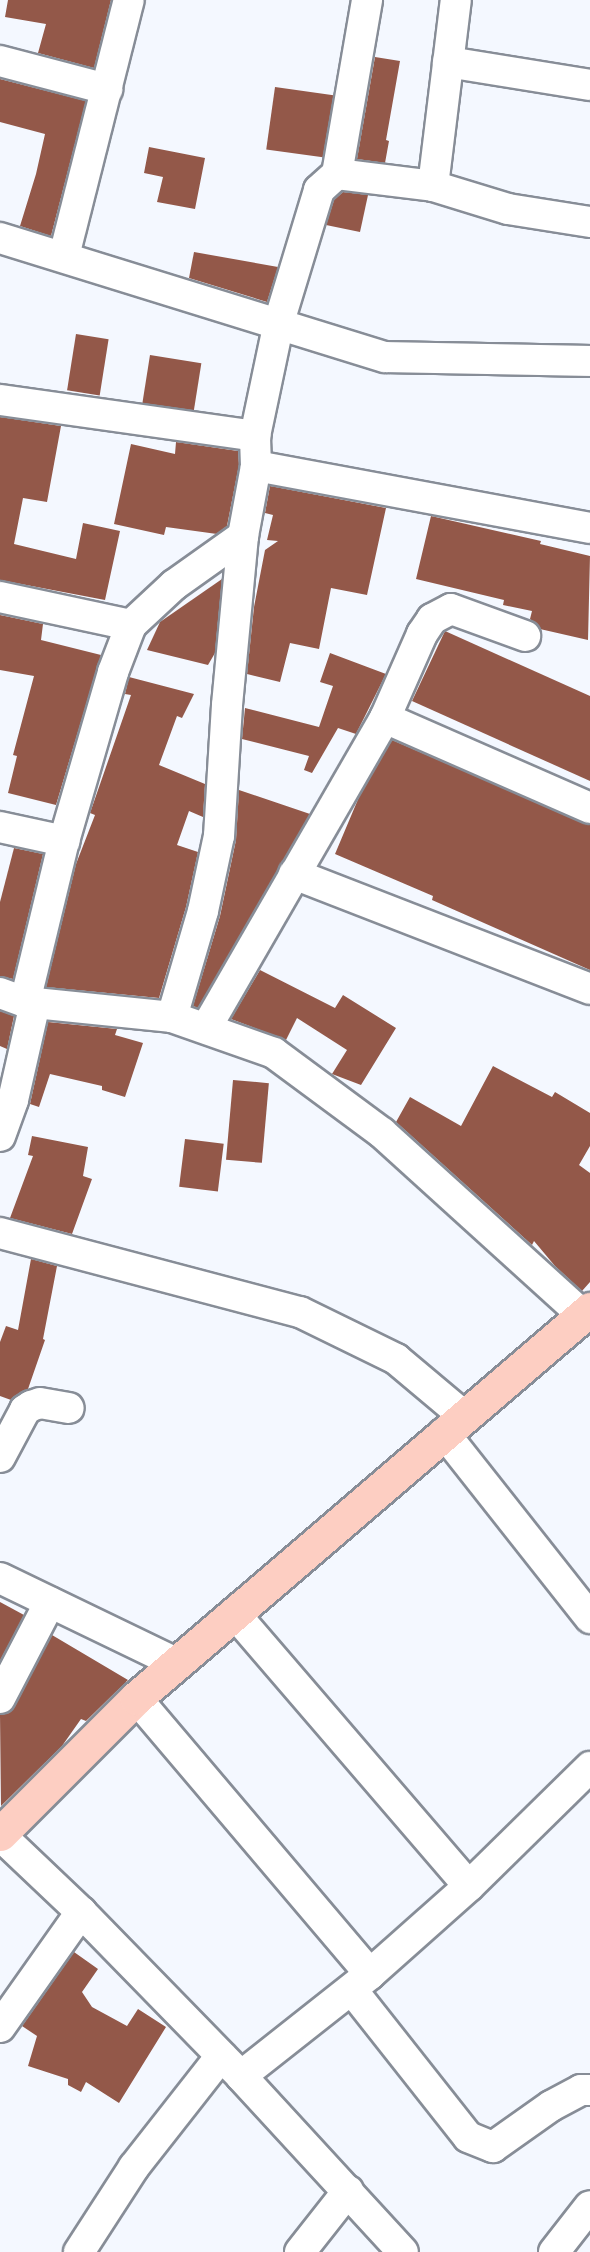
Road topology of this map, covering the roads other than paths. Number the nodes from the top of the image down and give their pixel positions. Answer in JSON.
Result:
{"nodes":[{"id":1,"x":129,"y":0,"type":"edge"},
{"id":2,"x":367,"y":0,"type":"edge"},
{"id":3,"x":456,"y":0,"type":"edge"},
{"id":4,"x":0,"y":61,"type":"edge"},
{"id":5,"x":448,"y":62,"type":"junction"},
{"id":6,"x":590,"y":86,"type":"edge"},
{"id":7,"x":106,"y":89,"type":"junction"},
{"id":8,"x":337,"y":174,"type":"junction"},
{"id":9,"x":433,"y":186,"type":"junction"},
{"id":10,"x":590,"y":222,"type":"edge"},
{"id":11,"x":0,"y":238,"type":"edge"},
{"id":12,"x":64,"y":256,"type":"junction"},
{"id":13,"x":279,"y":322,"type":"junction"},
{"id":14,"x":590,"y":361,"type":"edge"},
{"id":15,"x":0,"y":400,"type":"edge"},
{"id":16,"x":255,"y":436,"type":"junction"},
{"id":17,"x":256,"y":466,"type":"junction"},
{"id":18,"x":588,"y":522,"type":"edge"},
{"id":19,"x":243,"y":536,"type":"junction"},
{"id":20,"x":0,"y":597,"type":"edge"},
{"id":21,"x":131,"y":625,"type":"junction"},
{"id":22,"x":525,"y":636,"type":"dead end"},
{"id":23,"x":386,"y":718,"type":"junction"},
{"id":24,"x":590,"y":808,"type":"edge"},
{"id":25,"x":0,"y":827,"type":"edge"},
{"id":26,"x":64,"y":841,"type":"junction"},
{"id":27,"x":294,"y":874,"type":"junction"},
{"id":28,"x":590,"y":989,"type":"edge"},
{"id":29,"x":20,"y":999,"type":"edge"},
{"id":30,"x":172,"y":1017,"type":"junction"},
{"id":31,"x":206,"y":1028,"type":"junction"},
{"id":32,"x":0,"y":1136,"type":"edge"},
{"id":33,"x":0,"y":1233,"type":"edge"},
{"id":34,"x":586,"y":1312,"type":"edge"},
{"id":35,"x":69,"y":1408,"type":"dead end"},
{"id":36,"x":454,"y":1425,"type":"junction"},
{"id":37,"x":0,"y":1458,"type":"edge"},
{"id":38,"x":0,"y":1578,"type":"edge"},
{"id":39,"x":50,"y":1602,"type":"junction"},
{"id":40,"x":587,"y":1610,"type":"edge"},
{"id":41,"x":234,"y":1613,"type":"junction"},
{"id":42,"x":176,"y":1663,"type":"junction"},
{"id":43,"x":0,"y":1698,"type":"edge"},
{"id":44,"x":136,"y":1698,"type":"junction"},
{"id":45,"x":590,"y":1767,"type":"edge"},
{"id":46,"x":0,"y":1835,"type":"edge"},
{"id":47,"x":470,"y":1886,"type":"junction"},
{"id":48,"x":81,"y":1912,"type":"junction"},
{"id":49,"x":361,"y":1982,"type":"junction"},
{"id":50,"x":0,"y":2027,"type":"edge"},
{"id":51,"x":221,"y":2056,"type":"junction"},
{"id":52,"x":241,"y":2076,"type":"junction"},
{"id":53,"x":590,"y":2090,"type":"edge"},
{"id":54,"x":348,"y":2191,"type":"junction"},
{"id":55,"x":590,"y":2206,"type":"edge"},
{"id":56,"x":311,"y":2247,"type":"edge"},
{"id":57,"x":79,"y":2252,"type":"edge"},
{"id":58,"x":403,"y":2252,"type":"edge"},
{"id":59,"x":554,"y":2252,"type":"edge"}],
"edges":[{"from":1,"to":7,"type":"street"},
{"from":2,"to":8,"type":"street"},
{"from":3,"to":5,"type":"street"},
{"from":4,"to":7,"type":"street"},
{"from":5,"to":6,"type":"street"},
{"from":5,"to":9,"type":"street"},
{"from":7,"to":12,"type":"street"},
{"from":8,"to":9,"type":"street"},
{"from":8,"to":13,"type":"street"},
{"from":9,"to":10,"type":"street"},
{"from":11,"to":12,"type":"street"},
{"from":12,"to":13,"type":"street"},
{"from":13,"to":14,"type":"street"},
{"from":13,"to":16,"type":"street"},
{"from":15,"to":16,"type":"street"},
{"from":16,"to":17,"type":"street"},
{"from":17,"to":18,"type":"street"},
{"from":17,"to":19,"type":"street"},
{"from":19,"to":21,"type":"street"},
{"from":19,"to":30,"type":"street"},
{"from":20,"to":21,"type":"street"},
{"from":21,"to":26,"type":"street"},
{"from":22,"to":23,"type":"street"},
{"from":23,"to":24,"type":"street"},
{"from":23,"to":27,"type":"street"},
{"from":25,"to":26,"type":"street"},
{"from":26,"to":29,"type":"street"},
{"from":27,"to":28,"type":"street"},
{"from":27,"to":31,"type":"street"},
{"from":29,"to":30,"type":"street"},
{"from":29,"to":32,"type":"street"},
{"from":30,"to":31,"type":"street"},
{"from":31,"to":34,"type":"street"},
{"from":33,"to":36,"type":"street"},
{"from":34,"to":36,"type":"main road"},
{"from":35,"to":37,"type":"street"},
{"from":36,"to":40,"type":"street"},
{"from":36,"to":41,"type":"main road"},
{"from":38,"to":39,"type":"street"},
{"from":39,"to":42,"type":"street"},
{"from":39,"to":43,"type":"street"},
{"from":41,"to":42,"type":"main road"},
{"from":41,"to":47,"type":"street"},
{"from":42,"to":44,"type":"main road"},
{"from":44,"to":46,"type":"main road"},
{"from":44,"to":49,"type":"street"},
{"from":45,"to":47,"type":"street"},
{"from":46,"to":48,"type":"street"},
{"from":47,"to":49,"type":"street"},
{"from":48,"to":50,"type":"street"},
{"from":48,"to":51,"type":"street"},
{"from":49,"to":52,"type":"street"},
{"from":49,"to":53,"type":"street"},
{"from":51,"to":52,"type":"street"},
{"from":51,"to":57,"type":"street"},
{"from":52,"to":54,"type":"street"},
{"from":54,"to":56,"type":"street"},
{"from":54,"to":58,"type":"street"},
{"from":55,"to":59,"type":"street"}]}
